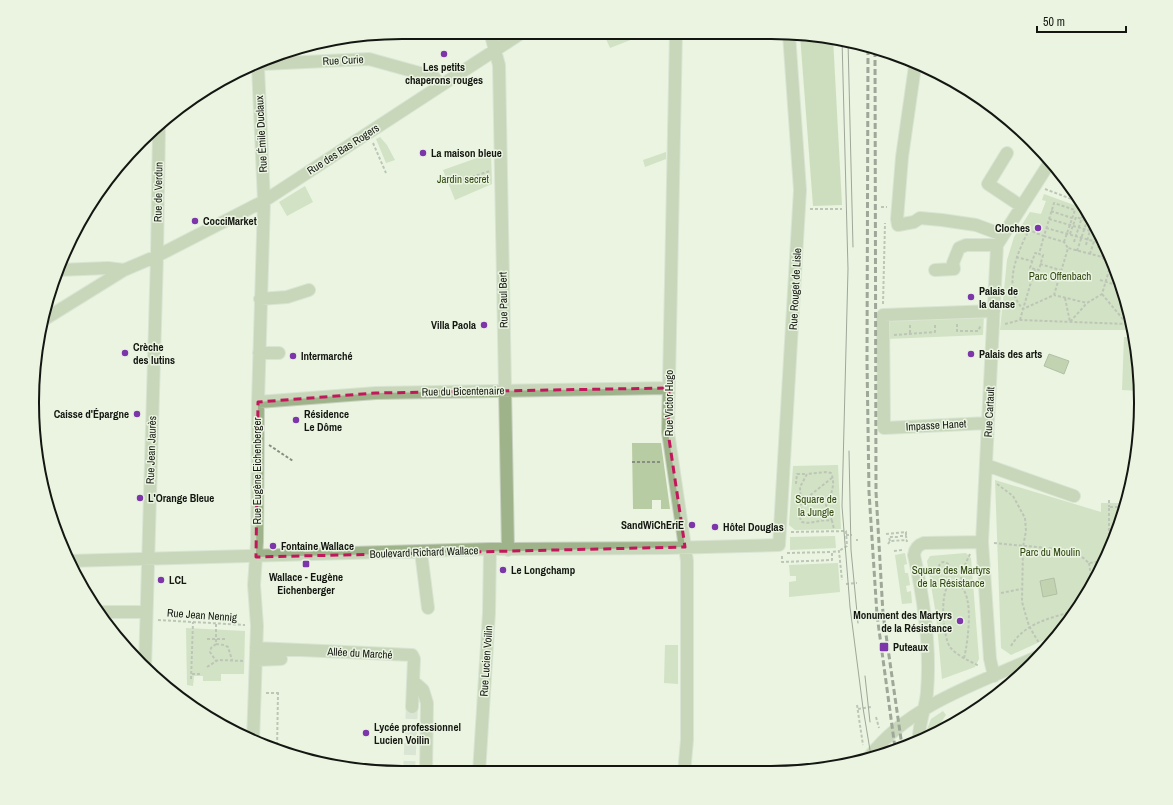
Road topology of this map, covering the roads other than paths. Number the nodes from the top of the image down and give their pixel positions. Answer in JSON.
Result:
{"nodes":[{"id":1,"x":491,"y":39,"type":"edge"},
{"id":2,"x":512,"y":39,"type":"edge"},
{"id":3,"x":676,"y":39,"type":"edge"},
{"id":4,"x":789,"y":40,"type":"edge"},
{"id":5,"x":494,"y":51,"type":"junction"},
{"id":6,"x":272,"y":64,"type":"edge"},
{"id":7,"x":258,"y":69,"type":"edge"},
{"id":8,"x":915,"y":69,"type":"edge"},
{"id":9,"x":441,"y":85,"type":"junction"},
{"id":10,"x":159,"y":133,"type":"edge"},
{"id":11,"x":1007,"y":153,"type":"dead end"},
{"id":12,"x":1047,"y":167,"type":"edge"},
{"id":13,"x":264,"y":201,"type":"junction"},
{"id":14,"x":1022,"y":206,"type":"junction"},
{"id":15,"x":1000,"y":240,"type":"junction"},
{"id":16,"x":157,"y":256,"type":"junction"},
{"id":17,"x":92,"y":268,"type":"junction"},
{"id":18,"x":64,"y":270,"type":"edge"},
{"id":19,"x":124,"y":270,"type":"junction"},
{"id":20,"x":935,"y":270,"type":"dead end"},
{"id":21,"x":98,"y":287,"type":"junction"},
{"id":22,"x":309,"y":290,"type":"dead end"},
{"id":23,"x":260,"y":299,"type":"junction"},
{"id":24,"x":994,"y":311,"type":"junction"},
{"id":25,"x":49,"y":316,"type":"edge"},
{"id":26,"x":259,"y":353,"type":"junction"},
{"id":27,"x":279,"y":353,"type":"dead end"},
{"id":28,"x":669,"y":388,"type":"junction"},
{"id":29,"x":504,"y":391,"type":"junction"},
{"id":30,"x":258,"y":402,"type":"junction"},
{"id":31,"x":988,"y":423,"type":"junction"},
{"id":32,"x":986,"y":470,"type":"junction"},
{"id":33,"x":1074,"y":496,"type":"dead end"},
{"id":34,"x":982,"y":542,"type":"junction"},
{"id":35,"x":779,"y":545,"type":"joint"},
{"id":36,"x":685,"y":547,"type":"junction"},
{"id":37,"x":490,"y":549,"type":"junction"},
{"id":38,"x":508,"y":550,"type":"junction"},
{"id":39,"x":421,"y":552,"type":"junction"},
{"id":40,"x":256,"y":557,"type":"junction"},
{"id":41,"x":148,"y":559,"type":"junction"},
{"id":42,"x":75,"y":561,"type":"edge"},
{"id":43,"x":428,"y":608,"type":"dead end"},
{"id":44,"x":106,"y":612,"type":"edge"},
{"id":45,"x":146,"y":616,"type":"junction"},
{"id":46,"x":256,"y":654,"type":"junction"},
{"id":47,"x":281,"y":659,"type":"dead end"},
{"id":48,"x":145,"y":660,"type":"edge"},
{"id":49,"x":1026,"y":662,"type":"edge"},
{"id":50,"x":994,"y":676,"type":"junction"},
{"id":51,"x":413,"y":681,"type":"junction"},
{"id":52,"x":412,"y":707,"type":"tunnel mouth"},
{"id":53,"x":926,"y":708,"type":"junction"},
{"id":54,"x":253,"y":734,"type":"edge"},
{"id":55,"x":920,"y":734,"type":"edge"},
{"id":56,"x":874,"y":751,"type":"edge"},
{"id":57,"x":426,"y":766,"type":"edge"},
{"id":58,"x":479,"y":766,"type":"edge"},
{"id":59,"x":685,"y":766,"type":"edge"}],
"edges":[{"from":1,"to":5,"type":"street"},
{"from":2,"to":5,"type":"street","name":"Rue des Bas Rogers"},
{"from":3,"to":28,"type":"street","name":"Rue Victor Hugo"},
{"from":4,"to":35,"type":"street","name":"Rue Rouget de Lisle"},
{"from":5,"to":9,"type":"street","name":"Rue des Bas Rogers"},
{"from":5,"to":29,"type":"street","name":"Rue Paul Bert"},
{"from":6,"to":9,"type":"street","name":"Rue Curie"},
{"from":7,"to":13,"type":"street","name":"Rue Émile Duclaux"},
{"from":8,"to":15,"type":"street"},
{"from":9,"to":13,"type":"street","name":"Rue des Bas Rogers"},
{"from":10,"to":16,"type":"street","name":"Rue de Verdun"},
{"from":11,"to":14,"type":"street"},
{"from":12,"to":14,"type":"street"},
{"from":13,"to":16,"type":"street","name":"Rue des Bas Rogers"},
{"from":13,"to":23,"type":"street","name":"Rue Eugène Eichenberger"},
{"from":14,"to":15,"type":"street"},
{"from":15,"to":20,"type":"street"},
{"from":15,"to":24,"type":"street","name":"Rue Cartault"},
{"from":16,"to":19,"type":"street","name":"Rue des Bas Rogers"},
{"from":16,"to":41,"type":"street","name":"Rue Jean Jaurès"},
{"from":17,"to":18,"type":"street"},
{"from":17,"to":19,"type":"street"},
{"from":17,"to":21,"type":"street"},
{"from":19,"to":21,"type":"street","name":"Rue des Bas Rogers"},
{"from":21,"to":25,"type":"street","name":"Rue des Bas Rogers"},
{"from":22,"to":23,"type":"street"},
{"from":23,"to":26,"type":"street","name":"Rue Eugène Eichenberger"},
{"from":24,"to":31,"type":"street","name":"Rue Cartault"},
{"from":24,"to":31,"type":"street","name":"Impasse Hanet"},
{"from":26,"to":27,"type":"street"},
{"from":26,"to":30,"type":"street","name":"Rue Eugène Eichenberger"},
{"from":28,"to":29,"type":"street","name":"Rue du Bicentenaire"},
{"from":28,"to":36,"type":"street","name":"Rue Victor Hugo"},
{"from":29,"to":30,"type":"street","name":"Rue du Bicentenaire"},
{"from":29,"to":38,"type":"street","name":"Rue Paul Bert"},
{"from":30,"to":40,"type":"street","name":"Rue Eugène Eichenberger"},
{"from":31,"to":32,"type":"street","name":"Rue Cartault"},
{"from":32,"to":33,"type":"street"},
{"from":32,"to":34,"type":"street","name":"Rue Cartault"},
{"from":34,"to":50,"type":"street","name":"Rue Cartault"},
{"from":34,"to":53,"type":"street"},
{"from":35,"to":36,"type":"street","name":"Boulevard Richard Wallace"},
{"from":36,"to":38,"type":"street","name":"Boulevard Richard Wallace"},
{"from":36,"to":59,"type":"street","name":"Rue Victor Hugo"},
{"from":37,"to":38,"type":"street","name":"Boulevard Richard Wallace"},
{"from":37,"to":39,"type":"street","name":"Boulevard Richard Wallace"},
{"from":37,"to":58,"type":"street","name":"Rue Lucien Voilin"},
{"from":39,"to":40,"type":"street","name":"Boulevard Richard Wallace"},
{"from":39,"to":43,"type":"street"},
{"from":40,"to":41,"type":"street","name":"Boulevard Richard Wallace"},
{"from":40,"to":46,"type":"street","name":"Rue Eugène Eichenberger"},
{"from":41,"to":42,"type":"street","name":"Boulevard Richard Wallace"},
{"from":41,"to":45,"type":"street","name":"Rue Jean Jaurès"},
{"from":44,"to":45,"type":"street"},
{"from":45,"to":48,"type":"street","name":"Rue Jean Jaurès"},
{"from":46,"to":47,"type":"street"},
{"from":46,"to":51,"type":"street","name":"Allée du Marché"},
{"from":46,"to":54,"type":"street","name":"Rue Eugène Eichenberger"},
{"from":49,"to":50,"type":"street"},
{"from":50,"to":53,"type":"street"},
{"from":51,"to":52,"type":"street","name":"Allée du Marché"},
{"from":51,"to":57,"type":"street"},
{"from":53,"to":55,"type":"street"},
{"from":53,"to":56,"type":"street"}]}
